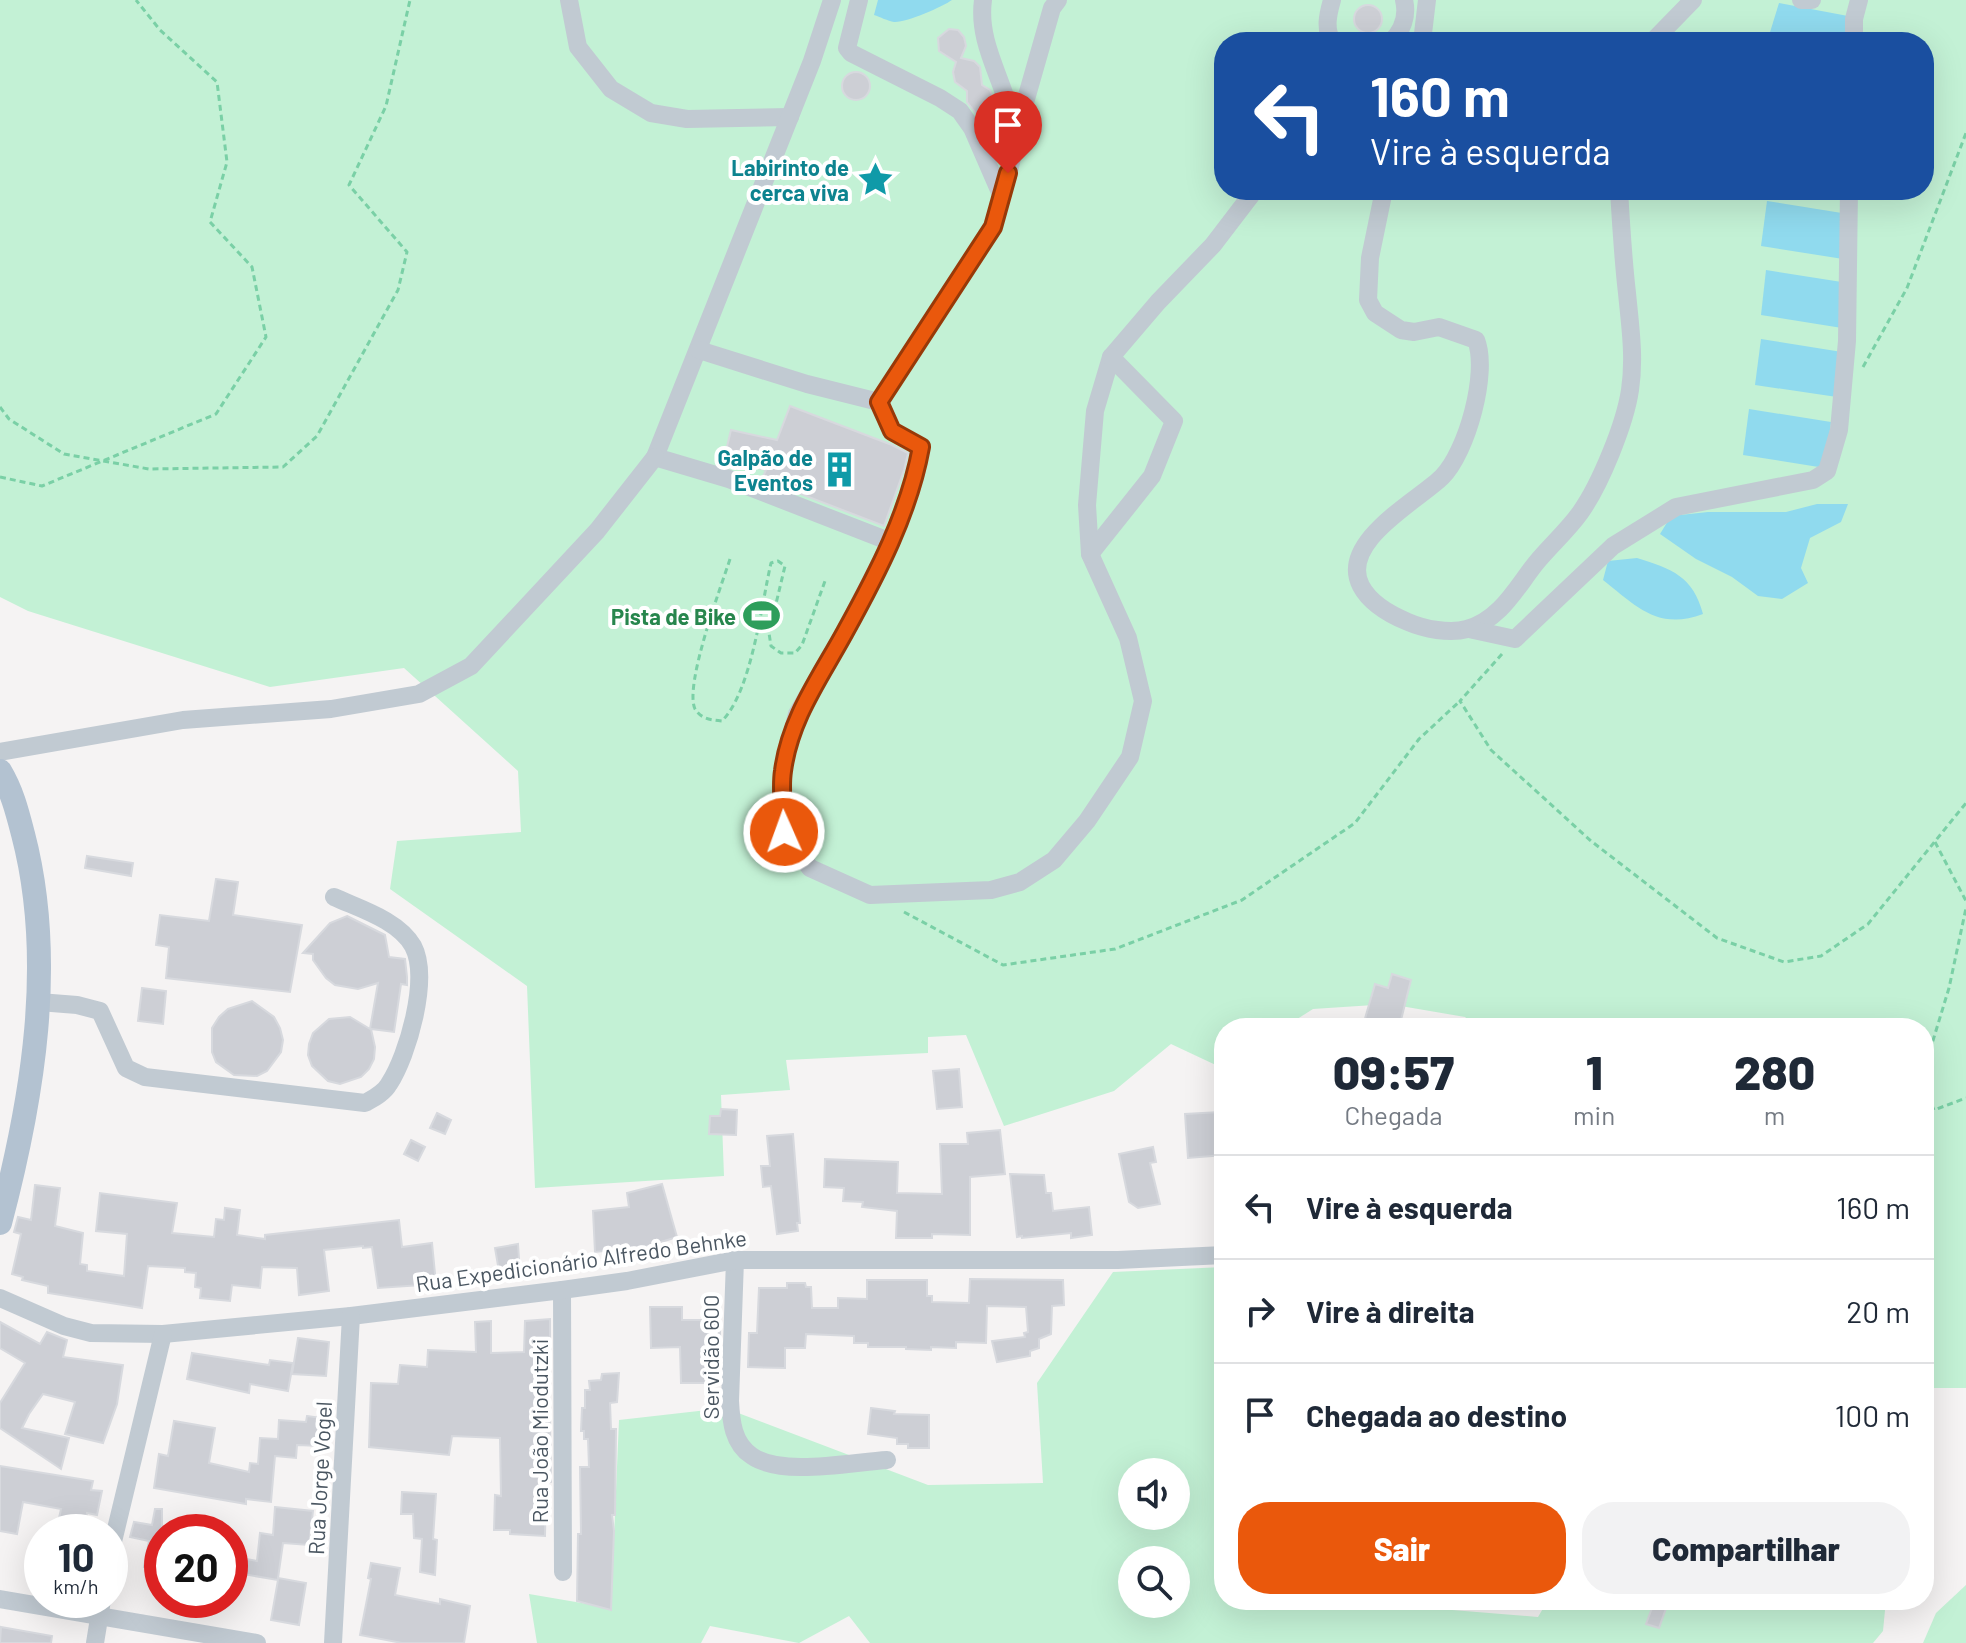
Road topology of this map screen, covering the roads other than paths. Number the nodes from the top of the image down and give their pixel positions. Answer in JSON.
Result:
{"nodes":[{"id":1,"x":569,"y":0,"type":"edge"},
{"id":2,"x":832,"y":0,"type":"edge"},
{"id":3,"x":859,"y":0,"type":"edge"},
{"id":4,"x":983,"y":0,"type":"edge"},
{"id":5,"x":1058,"y":0,"type":"edge"},
{"id":6,"x":1332,"y":0,"type":"edge"},
{"id":7,"x":1404,"y":0,"type":"edge"},
{"id":8,"x":1427,"y":0,"type":"edge"},
{"id":9,"x":1693,"y":0,"type":"edge"},
{"id":10,"x":1801,"y":0,"type":"edge"},
{"id":11,"x":1812,"y":0,"type":"edge"},
{"id":12,"x":1859,"y":0,"type":"edge"},
{"id":13,"x":1329,"y":32,"type":"edge"},
{"id":14,"x":1399,"y":32,"type":"edge"},
{"id":15,"x":1423,"y":32,"type":"edge"},
{"id":16,"x":1662,"y":32,"type":"edge"},
{"id":17,"x":1854,"y":32,"type":"edge"},
{"id":18,"x":790,"y":117,"type":"junction"},
{"id":19,"x":1014,"y":140,"type":"junction"},
{"id":20,"x":1002,"y":197,"type":"junction"},
{"id":21,"x":1247,"y":200,"type":"edge"},
{"id":22,"x":1382,"y":200,"type":"edge"},
{"id":23,"x":1620,"y":200,"type":"edge"},
{"id":24,"x":1849,"y":200,"type":"edge"},
{"id":25,"x":699,"y":350,"type":"junction"},
{"id":26,"x":1111,"y":357,"type":"junction"},
{"id":27,"x":879,"y":402,"type":"junction"},
{"id":28,"x":655,"y":457,"type":"junction"},
{"id":29,"x":891,"y":542,"type":"junction"},
{"id":30,"x":1090,"y":554,"type":"junction"},
{"id":31,"x":1469,"y":629,"type":"junction"},
{"id":32,"x":0,"y":752,"type":"edge"},
{"id":33,"x":0,"y":771,"type":"edge"},
{"id":34,"x":334,"y":897,"type":"dead end"},
{"id":35,"x":39,"y":1002,"type":"junction"},
{"id":36,"x":0,"y":1223,"type":"edge"},
{"id":37,"x":1214,"y":1255,"type":"edge"},
{"id":38,"x":735,"y":1260,"type":"junction"},
{"id":39,"x":562,"y":1290,"type":"junction"},
{"id":40,"x":0,"y":1298,"type":"edge"},
{"id":41,"x":351,"y":1316,"type":"junction"},
{"id":42,"x":163,"y":1334,"type":"junction"},
{"id":43,"x":887,"y":1460,"type":"dead end"},
{"id":44,"x":120,"y":1514,"type":"edge"},
{"id":45,"x":563,"y":1572,"type":"dead end"},
{"id":46,"x":0,"y":1599,"type":"edge"},
{"id":47,"x":24,"y":1601,"type":"edge"},
{"id":48,"x":128,"y":1615,"type":"edge"},
{"id":49,"x":99,"y":1618,"type":"edge"},
{"id":50,"x":95,"y":1643,"type":"edge"},
{"id":51,"x":257,"y":1643,"type":"edge"},
{"id":52,"x":333,"y":1643,"type":"edge"}],
"edges":[{"from":1,"to":18,"type":"street"},
{"from":2,"to":18,"type":"street"},
{"from":3,"to":20,"type":"street"},
{"from":4,"to":19,"type":"street"},
{"from":5,"to":19,"type":"street"},
{"from":6,"to":13,"type":"street"},
{"from":7,"to":14,"type":"street"},
{"from":8,"to":15,"type":"street"},
{"from":9,"to":16,"type":"street"},
{"from":10,"to":11,"type":"street"},
{"from":12,"to":17,"type":"street"},
{"from":18,"to":25,"type":"street"},
{"from":19,"to":20,"type":"street"},
{"from":20,"to":27,"type":"street"},
{"from":21,"to":26,"type":"street"},
{"from":22,"to":31,"type":"street"},
{"from":23,"to":31,"type":"street"},
{"from":24,"to":31,"type":"street"},
{"from":25,"to":27,"type":"street"},
{"from":25,"to":28,"type":"street"},
{"from":26,"to":30,"type":"street"},
{"from":26,"to":30,"type":"street"},
{"from":27,"to":29,"type":"street"},
{"from":28,"to":29,"type":"street"},
{"from":28,"to":32,"type":"street"},
{"from":29,"to":30,"type":"street"},
{"from":33,"to":35,"type":"main road"},
{"from":34,"to":35,"type":"street"},
{"from":35,"to":36,"type":"main road"},
{"from":37,"to":38,"type":"street","name":"Rua Expedicionário Alfredo Behnke"},
{"from":38,"to":39,"type":"street","name":"Rua Expedicionário Alfredo Behnke"},
{"from":38,"to":43,"type":"street","name":"Servidão 600"},
{"from":39,"to":41,"type":"street","name":"Rua Expedicionário Alfredo Behnke"},
{"from":39,"to":45,"type":"street","name":"Rua João Miodutzki"},
{"from":40,"to":42,"type":"street","name":"Rua Expedicionário Alfredo Behnke"},
{"from":41,"to":42,"type":"street","name":"Rua Expedicionário Alfredo Behnke"},
{"from":41,"to":52,"type":"street","name":"Rua Jorge Vogel"},
{"from":42,"to":44,"type":"street"},
{"from":46,"to":47,"type":"street"},
{"from":48,"to":51,"type":"street"},
{"from":49,"to":50,"type":"street"}]}
